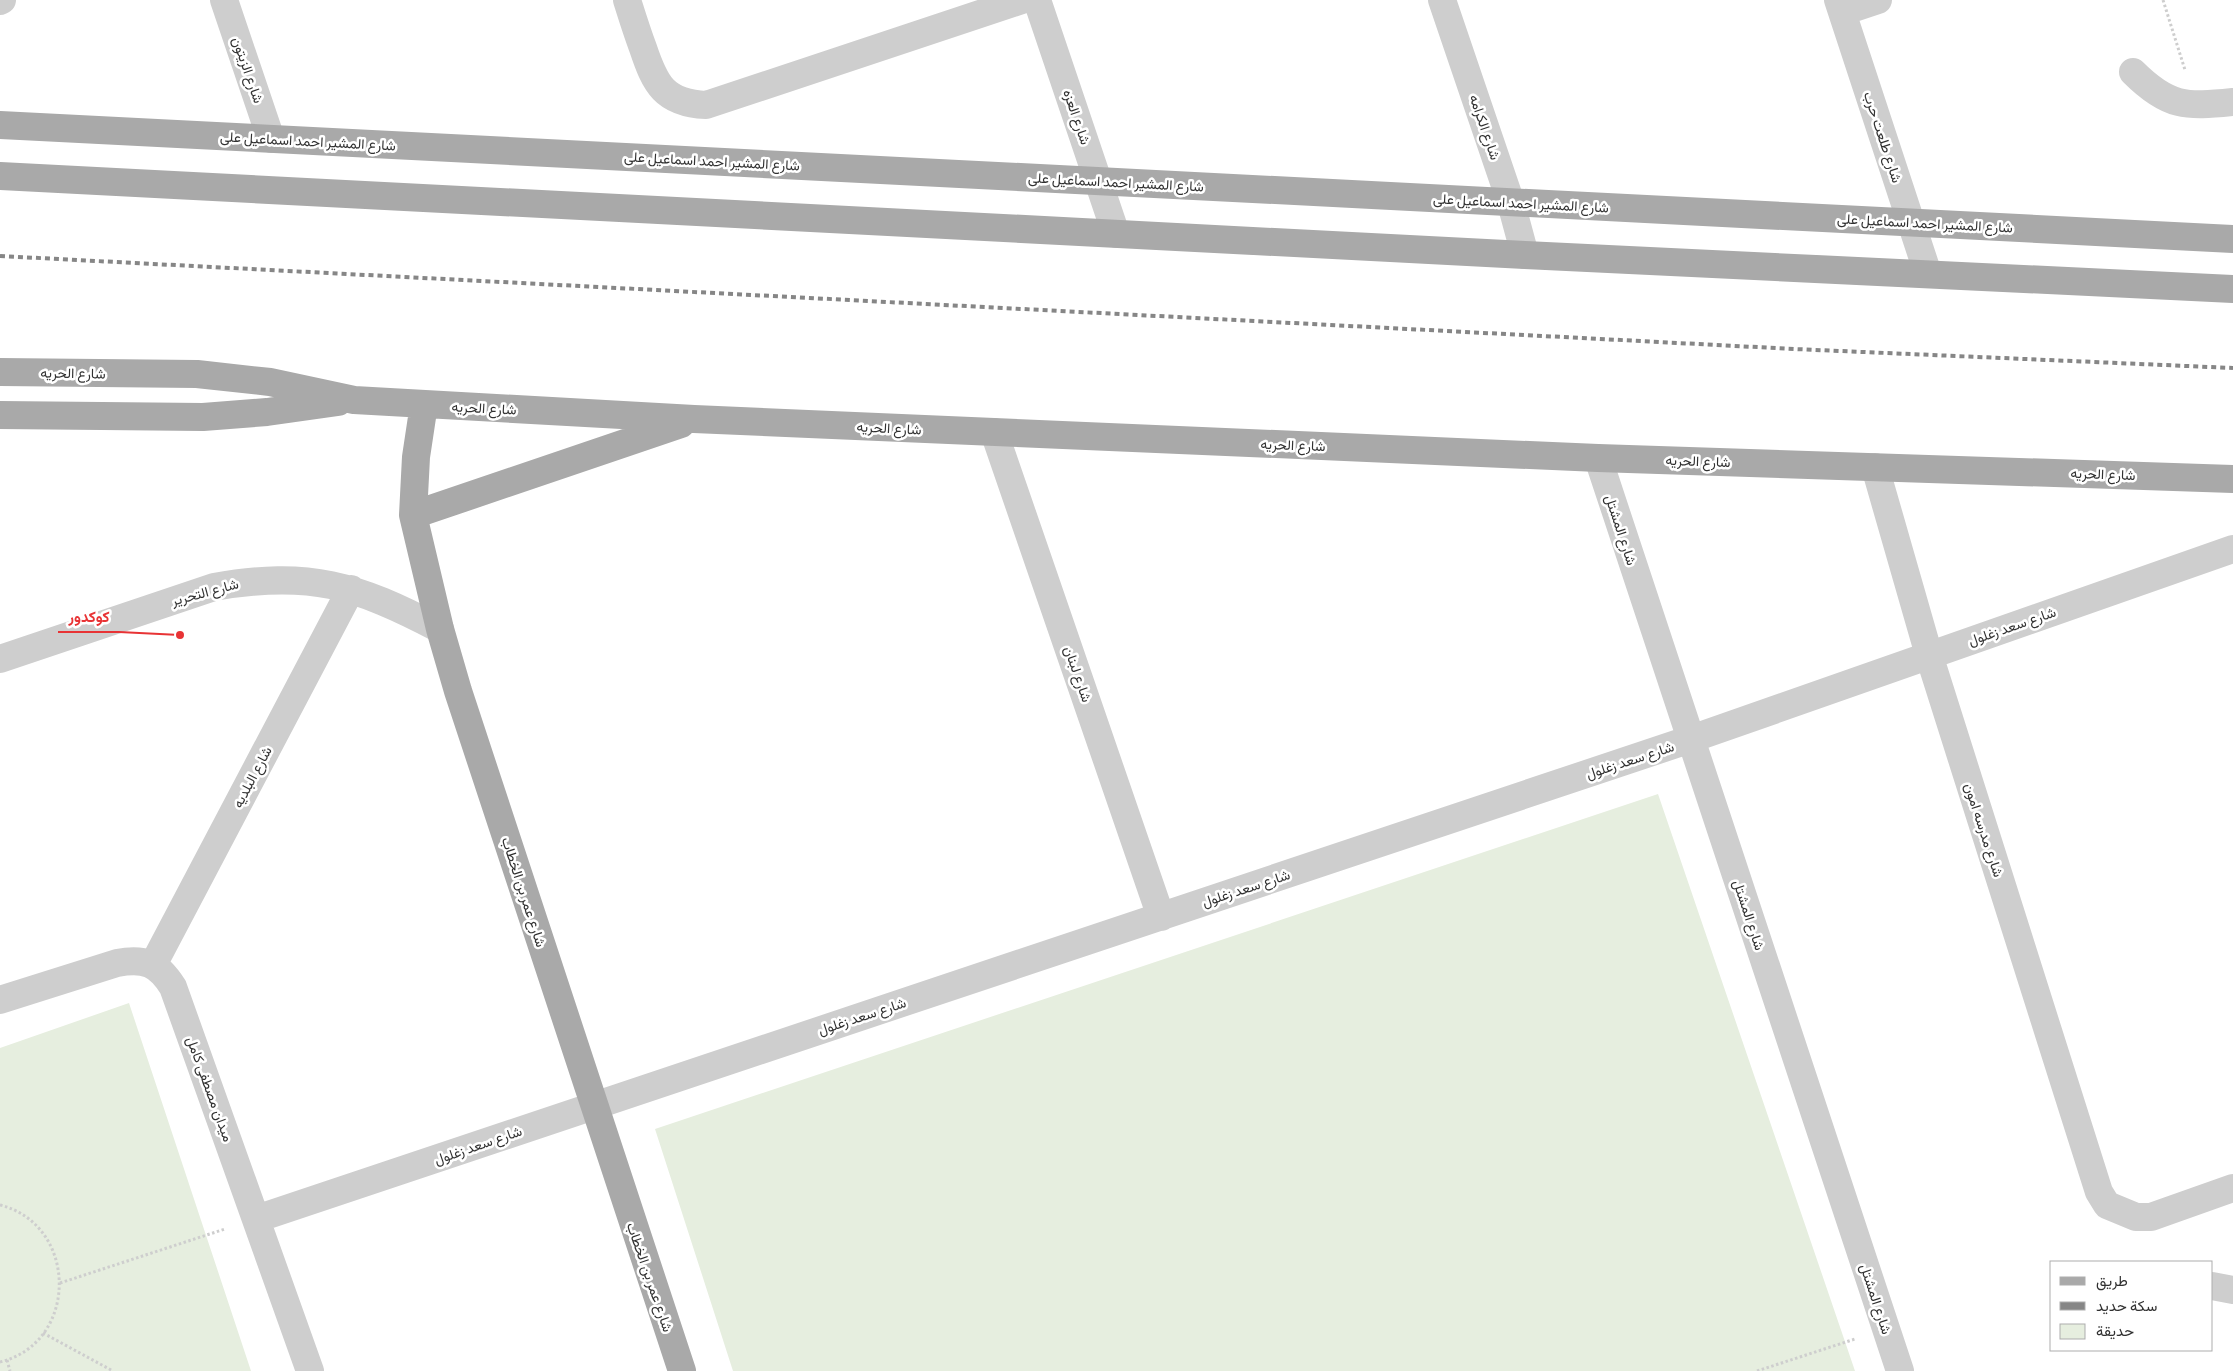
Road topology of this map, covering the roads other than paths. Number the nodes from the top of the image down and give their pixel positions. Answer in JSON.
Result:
{"nodes":[{"id":1,"x":224,"y":0,"type":"edge"},
{"id":2,"x":627,"y":0,"type":"edge"},
{"id":3,"x":1022,"y":0,"type":"edge"},
{"id":4,"x":1037,"y":0,"type":"edge"},
{"id":5,"x":1442,"y":0,"type":"edge"},
{"id":6,"x":1878,"y":0,"type":"edge"},
{"id":7,"x":1840,"y":6,"type":"edge"},
{"id":8,"x":2133,"y":72,"type":"dead end"},
{"id":9,"x":2233,"y":102,"type":"edge"},
{"id":10,"x":0,"y":125,"type":"edge"},
{"id":11,"x":271,"y":139,"type":"junction"},
{"id":12,"x":0,"y":176,"type":"edge"},
{"id":13,"x":1099,"y":181,"type":"junction"},
{"id":14,"x":1511,"y":203,"type":"junction"},
{"id":15,"x":1912,"y":222,"type":"junction"},
{"id":16,"x":1116,"y":234,"type":"junction"},
{"id":17,"x":2233,"y":239,"type":"edge"},
{"id":18,"x":1525,"y":255,"type":"junction"},
{"id":19,"x":1928,"y":274,"type":"junction"},
{"id":20,"x":2233,"y":289,"type":"edge"},
{"id":21,"x":0,"y":372,"type":"edge"},
{"id":22,"x":354,"y":400,"type":"junction"},
{"id":23,"x":424,"y":404,"type":"junction"},
{"id":24,"x":0,"y":415,"type":"edge"},
{"id":25,"x":694,"y":419,"type":"junction"},
{"id":26,"x":994,"y":432,"type":"junction"},
{"id":27,"x":1598,"y":458,"type":"junction"},
{"id":28,"x":1875,"y":467,"type":"junction"},
{"id":29,"x":2233,"y":479,"type":"edge"},
{"id":30,"x":413,"y":515,"type":"junction"},
{"id":31,"x":2233,"y":550,"type":"edge"},
{"id":32,"x":351,"y":589,"type":"junction"},
{"id":33,"x":440,"y":629,"type":"junction"},
{"id":34,"x":1929,"y":655,"type":"junction"},
{"id":35,"x":0,"y":659,"type":"edge"},
{"id":36,"x":1691,"y":739,"type":"junction"},
{"id":37,"x":1161,"y":917,"type":"junction"},
{"id":38,"x":153,"y":965,"type":"junction"},
{"id":39,"x":0,"y":1000,"type":"edge"},
{"id":40,"x":593,"y":1106,"type":"junction"},
{"id":41,"x":2233,"y":1188,"type":"edge"},
{"id":42,"x":256,"y":1219,"type":"junction"},
{"id":43,"x":2213,"y":1286,"type":"edge"},
{"id":44,"x":2233,"y":1290,"type":"edge"},
{"id":45,"x":310,"y":1371,"type":"edge"},
{"id":46,"x":682,"y":1371,"type":"edge"},
{"id":47,"x":1900,"y":1371,"type":"edge"}],
"edges":[{"from":1,"to":11,"type":"street","name":"شارع الزيتون"},
{"from":2,"to":3,"type":"street"},
{"from":4,"to":13,"type":"street","name":"شارع العزه"},
{"from":5,"to":14,"type":"street","name":"شارع الكرامه"},
{"from":6,"to":7,"type":"street"},
{"from":7,"to":15,"type":"street","name":"شارع طلعت حرب"},
{"from":8,"to":9,"type":"street"},
{"from":10,"to":11,"type":"main road","name":"شارع المشير احمد اسماعيل على"},
{"from":11,"to":13,"type":"main road","name":"شارع المشير احمد اسماعيل على"},
{"from":12,"to":16,"type":"main road"},
{"from":13,"to":14,"type":"main road","name":"شارع المشير احمد اسماعيل على"},
{"from":13,"to":16,"type":"street","name":"شارع العزه"},
{"from":14,"to":15,"type":"main road","name":"شارع المشير احمد اسماعيل على"},
{"from":14,"to":18,"type":"street","name":"شارع الكرامه"},
{"from":15,"to":17,"type":"main road","name":"شارع المشير احمد اسماعيل على"},
{"from":15,"to":19,"type":"street","name":"شارع طلعت حرب"},
{"from":16,"to":18,"type":"main road"},
{"from":18,"to":19,"type":"main road"},
{"from":19,"to":20,"type":"main road"},
{"from":21,"to":22,"type":"main road","name":"شارع الحريه"},
{"from":22,"to":23,"type":"main road","name":"شارع الحريه"},
{"from":22,"to":24,"type":"main road","name":"شارع الحريه"},
{"from":23,"to":25,"type":"main road","name":"شارع الحريه"},
{"from":23,"to":30,"type":"main road","name":"شارع عمر بن الخطاب"},
{"from":25,"to":26,"type":"main road","name":"شارع الحريه"},
{"from":25,"to":30,"type":"main road"},
{"from":26,"to":27,"type":"main road","name":"شارع الحريه"},
{"from":26,"to":37,"type":"street","name":"شارع لبنان"},
{"from":27,"to":28,"type":"main road","name":"شارع الحريه"},
{"from":27,"to":36,"type":"street","name":"شارع المشتل"},
{"from":28,"to":29,"type":"main road","name":"شارع الحريه"},
{"from":28,"to":34,"type":"street","name":"شارع مدرسه امون"},
{"from":30,"to":33,"type":"main road","name":"شارع عمر بن الخطاب"},
{"from":31,"to":34,"type":"street","name":"شارع سعد زغلول"},
{"from":32,"to":33,"type":"street","name":"شارع التحرير"},
{"from":32,"to":35,"type":"street","name":"شارع التحرير"},
{"from":32,"to":38,"type":"street","name":"شارع البلديه"},
{"from":33,"to":40,"type":"main road","name":"شارع عمر بن الخطاب"},
{"from":34,"to":36,"type":"street","name":"شارع سعد زغلول"},
{"from":34,"to":41,"type":"street","name":"شارع مدرسه امون"},
{"from":36,"to":37,"type":"street","name":"شارع سعد زغلول"},
{"from":36,"to":47,"type":"street","name":"شارع المشتل"},
{"from":37,"to":40,"type":"street","name":"شارع سعد زغلول"},
{"from":38,"to":39,"type":"street"},
{"from":38,"to":42,"type":"street","name":"ميدان مصطفى كامل"},
{"from":40,"to":42,"type":"street","name":"شارع سعد زغلول"},
{"from":40,"to":46,"type":"main road","name":"شارع عمر بن الخطاب"},
{"from":42,"to":45,"type":"street","name":"ميدان مصطفى كامل"},
{"from":43,"to":44,"type":"street"}]}
